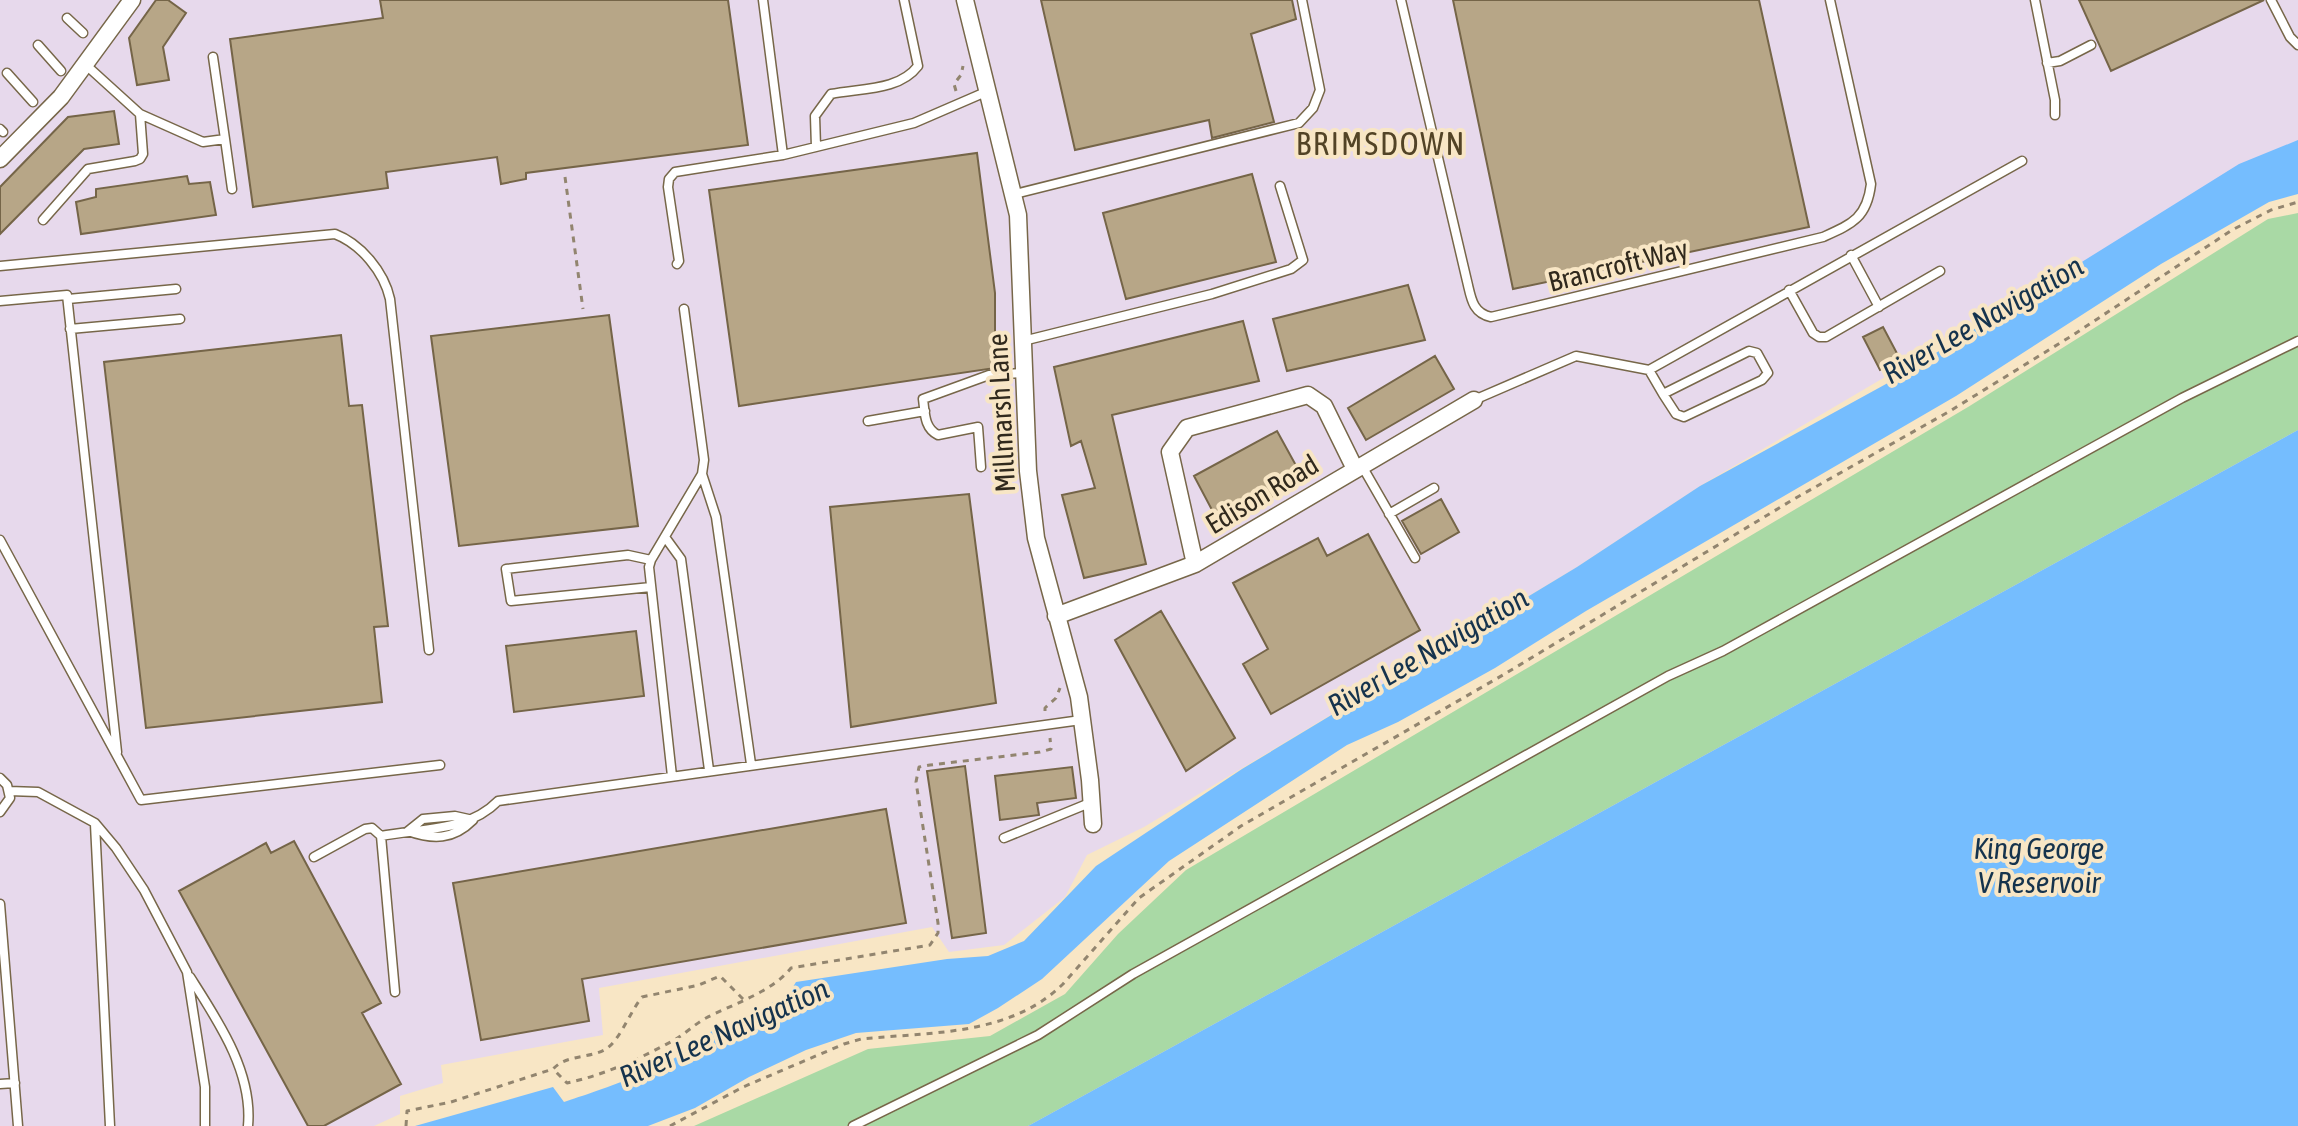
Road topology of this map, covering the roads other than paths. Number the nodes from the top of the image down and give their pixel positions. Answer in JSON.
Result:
{"nodes":[{"id":1,"x":132,"y":0,"type":"edge"},
{"id":2,"x":763,"y":0,"type":"edge"},
{"id":3,"x":904,"y":0,"type":"edge"},
{"id":4,"x":965,"y":0,"type":"edge"},
{"id":5,"x":1302,"y":0,"type":"edge"},
{"id":6,"x":1401,"y":0,"type":"edge"},
{"id":7,"x":1830,"y":0,"type":"edge"},
{"id":8,"x":2035,"y":0,"type":"edge"},
{"id":9,"x":2271,"y":0,"type":"edge"},
{"id":10,"x":67,"y":18,"type":"dead end"},
{"id":11,"x":83,"y":33,"type":"dead end"},
{"id":12,"x":38,"y":45,"type":"dead end"},
{"id":13,"x":2091,"y":45,"type":"dead end"},
{"id":14,"x":2298,"y":45,"type":"edge"},
{"id":15,"x":213,"y":57,"type":"dead end"},
{"id":16,"x":2047,"y":63,"type":"junction"},
{"id":17,"x":86,"y":65,"type":"junction"},
{"id":18,"x":61,"y":71,"type":"dead end"},
{"id":19,"x":7,"y":73,"type":"dead end"},
{"id":20,"x":989,"y":90,"type":"junction"},
{"id":21,"x":33,"y":102,"type":"dead end"},
{"id":22,"x":140,"y":114,"type":"junction"},
{"id":23,"x":2055,"y":115,"type":"dead end"},
{"id":24,"x":225,"y":139,"type":"junction"},
{"id":25,"x":816,"y":147,"type":"junction"},
{"id":26,"x":783,"y":155,"type":"junction"},
{"id":27,"x":0,"y":159,"type":"edge"},
{"id":28,"x":2022,"y":161,"type":"dead end"},
{"id":29,"x":1280,"y":186,"type":"dead end"},
{"id":30,"x":232,"y":189,"type":"dead end"},
{"id":31,"x":1015,"y":194,"type":"junction"},
{"id":32,"x":43,"y":220,"type":"dead end"},
{"id":33,"x":1851,"y":255,"type":"junction"},
{"id":34,"x":677,"y":264,"type":"dead end"},
{"id":35,"x":0,"y":266,"type":"edge"},
{"id":36,"x":1940,"y":271,"type":"dead end"},
{"id":37,"x":176,"y":289,"type":"dead end"},
{"id":38,"x":1789,"y":290,"type":"junction"},
{"id":39,"x":68,"y":299,"type":"junction"},
{"id":40,"x":0,"y":301,"type":"edge"},
{"id":41,"x":1879,"y":307,"type":"junction"},
{"id":42,"x":684,"y":309,"type":"dead end"},
{"id":43,"x":180,"y":319,"type":"dead end"},
{"id":44,"x":70,"y":329,"type":"junction"},
{"id":45,"x":1023,"y":341,"type":"junction"},
{"id":46,"x":2298,"y":341,"type":"edge"},
{"id":47,"x":1649,"y":370,"type":"junction"},
{"id":48,"x":1024,"y":373,"type":"junction"},
{"id":49,"x":1663,"y":394,"type":"junction"},
{"id":50,"x":1474,"y":400,"type":"joint"},
{"id":51,"x":925,"y":411,"type":"junction"},
{"id":52,"x":868,"y":421,"type":"dead end"},
{"id":53,"x":981,"y":467,"type":"dead end"},
{"id":54,"x":1358,"y":467,"type":"junction"},
{"id":55,"x":702,"y":474,"type":"junction"},
{"id":56,"x":1434,"y":488,"type":"dead end"},
{"id":57,"x":1389,"y":514,"type":"junction"},
{"id":58,"x":665,"y":537,"type":"junction"},
{"id":59,"x":0,"y":540,"type":"edge"},
{"id":60,"x":1415,"y":558,"type":"dead end"},
{"id":61,"x":651,"y":560,"type":"junction"},
{"id":62,"x":1195,"y":564,"type":"junction"},
{"id":63,"x":651,"y":587,"type":"junction"},
{"id":64,"x":1056,"y":616,"type":"junction"},
{"id":65,"x":429,"y":650,"type":"dead end"},
{"id":66,"x":1082,"y":720,"type":"junction"},
{"id":67,"x":118,"y":759,"type":"junction"},
{"id":68,"x":751,"y":764,"type":"junction"},
{"id":69,"x":440,"y":765,"type":"dead end"},
{"id":70,"x":709,"y":770,"type":"junction"},
{"id":71,"x":672,"y":776,"type":"junction"},
{"id":72,"x":0,"y":778,"type":"edge"},
{"id":73,"x":9,"y":791,"type":"junction"},
{"id":74,"x":1092,"y":802,"type":"junction"},
{"id":75,"x":0,"y":812,"type":"edge"},
{"id":76,"x":473,"y":820,"type":"junction"},
{"id":77,"x":95,"y":823,"type":"junction"},
{"id":78,"x":1093,"y":824,"type":"dead end"},
{"id":79,"x":408,"y":831,"type":"junction"},
{"id":80,"x":381,"y":836,"type":"junction"},
{"id":81,"x":1004,"y":838,"type":"dead end"},
{"id":82,"x":314,"y":857,"type":"dead end"},
{"id":83,"x":0,"y":904,"type":"edge"},
{"id":84,"x":2,"y":953,"type":"edge"},
{"id":85,"x":187,"y":972,"type":"junction"},
{"id":86,"x":395,"y":992,"type":"dead end"},
{"id":87,"x":15,"y":1083,"type":"junction"},
{"id":88,"x":0,"y":1084,"type":"edge"},
{"id":89,"x":18,"y":1126,"type":"edge"},
{"id":90,"x":110,"y":1126,"type":"edge"},
{"id":91,"x":205,"y":1126,"type":"edge"},
{"id":92,"x":248,"y":1126,"type":"edge"},
{"id":93,"x":853,"y":1126,"type":"edge"}],
"edges":[{"from":1,"to":17,"type":"street"},
{"from":2,"to":26,"type":"lane"},
{"from":3,"to":25,"type":"lane"},
{"from":4,"to":20,"type":"street","name":"Millmarsh Lane"},
{"from":5,"to":31,"type":"lane"},
{"from":6,"to":7,"type":"lane","name":"Brancroft Way"},
{"from":8,"to":16,"type":"lane"},
{"from":9,"to":14,"type":"lane"},
{"from":10,"to":11,"type":"lane"},
{"from":12,"to":18,"type":"lane"},
{"from":13,"to":16,"type":"lane"},
{"from":15,"to":24,"type":"lane"},
{"from":16,"to":23,"type":"lane"},
{"from":17,"to":22,"type":"lane"},
{"from":17,"to":27,"type":"street"},
{"from":19,"to":21,"type":"lane"},
{"from":20,"to":25,"type":"lane"},
{"from":20,"to":31,"type":"street","name":"Millmarsh Lane"},
{"from":22,"to":24,"type":"lane"},
{"from":22,"to":32,"type":"lane"},
{"from":24,"to":30,"type":"lane"},
{"from":25,"to":26,"type":"lane"},
{"from":26,"to":34,"type":"lane"},
{"from":28,"to":33,"type":"lane"},
{"from":29,"to":45,"type":"lane"},
{"from":31,"to":45,"type":"street","name":"Millmarsh Lane"},
{"from":33,"to":38,"type":"lane"},
{"from":33,"to":41,"type":"lane"},
{"from":35,"to":65,"type":"lane"},
{"from":36,"to":41,"type":"lane"},
{"from":37,"to":39,"type":"lane"},
{"from":38,"to":41,"type":"lane"},
{"from":38,"to":47,"type":"lane"},
{"from":39,"to":40,"type":"lane"},
{"from":39,"to":44,"type":"lane"},
{"from":42,"to":55,"type":"lane"},
{"from":43,"to":44,"type":"lane"},
{"from":44,"to":67,"type":"lane"},
{"from":45,"to":48,"type":"street","name":"Millmarsh Lane"},
{"from":46,"to":93,"type":"lane"},
{"from":47,"to":49,"type":"lane"},
{"from":47,"to":50,"type":"lane"},
{"from":48,"to":51,"type":"lane"},
{"from":48,"to":64,"type":"street","name":"Millmarsh Lane"},
{"from":49,"to":49,"type":"lane"},
{"from":50,"to":54,"type":"street","name":"Edison Road"},
{"from":51,"to":52,"type":"lane"},
{"from":51,"to":53,"type":"lane"},
{"from":54,"to":57,"type":"lane"},
{"from":54,"to":62,"type":"street","name":"Edison Road"},
{"from":54,"to":62,"type":"street","name":"Edison Road"},
{"from":55,"to":58,"type":"lane"},
{"from":55,"to":68,"type":"lane"},
{"from":56,"to":57,"type":"lane"},
{"from":57,"to":60,"type":"lane"},
{"from":58,"to":61,"type":"lane"},
{"from":58,"to":70,"type":"lane"},
{"from":59,"to":67,"type":"lane"},
{"from":61,"to":63,"type":"lane"},
{"from":61,"to":63,"type":"lane"},
{"from":62,"to":64,"type":"street","name":"Edison Road"},
{"from":63,"to":71,"type":"lane"},
{"from":64,"to":66,"type":"street","name":"Millmarsh Lane"},
{"from":66,"to":68,"type":"lane"},
{"from":66,"to":74,"type":"street","name":"Millmarsh Lane"},
{"from":67,"to":69,"type":"lane"},
{"from":68,"to":70,"type":"lane"},
{"from":70,"to":71,"type":"lane"},
{"from":71,"to":76,"type":"lane"},
{"from":72,"to":73,"type":"lane"},
{"from":73,"to":75,"type":"lane"},
{"from":73,"to":77,"type":"lane"},
{"from":74,"to":78,"type":"street","name":"Millmarsh Lane"},
{"from":74,"to":81,"type":"lane"},
{"from":76,"to":79,"type":"lane"},
{"from":76,"to":79,"type":"lane"},
{"from":77,"to":85,"type":"lane"},
{"from":77,"to":90,"type":"lane"},
{"from":79,"to":80,"type":"lane"},
{"from":80,"to":82,"type":"lane"},
{"from":80,"to":86,"type":"lane"},
{"from":83,"to":84,"type":"lane"},
{"from":84,"to":87,"type":"lane"},
{"from":85,"to":91,"type":"lane"},
{"from":85,"to":92,"type":"lane"},
{"from":87,"to":88,"type":"lane"},
{"from":87,"to":89,"type":"lane"}]}
